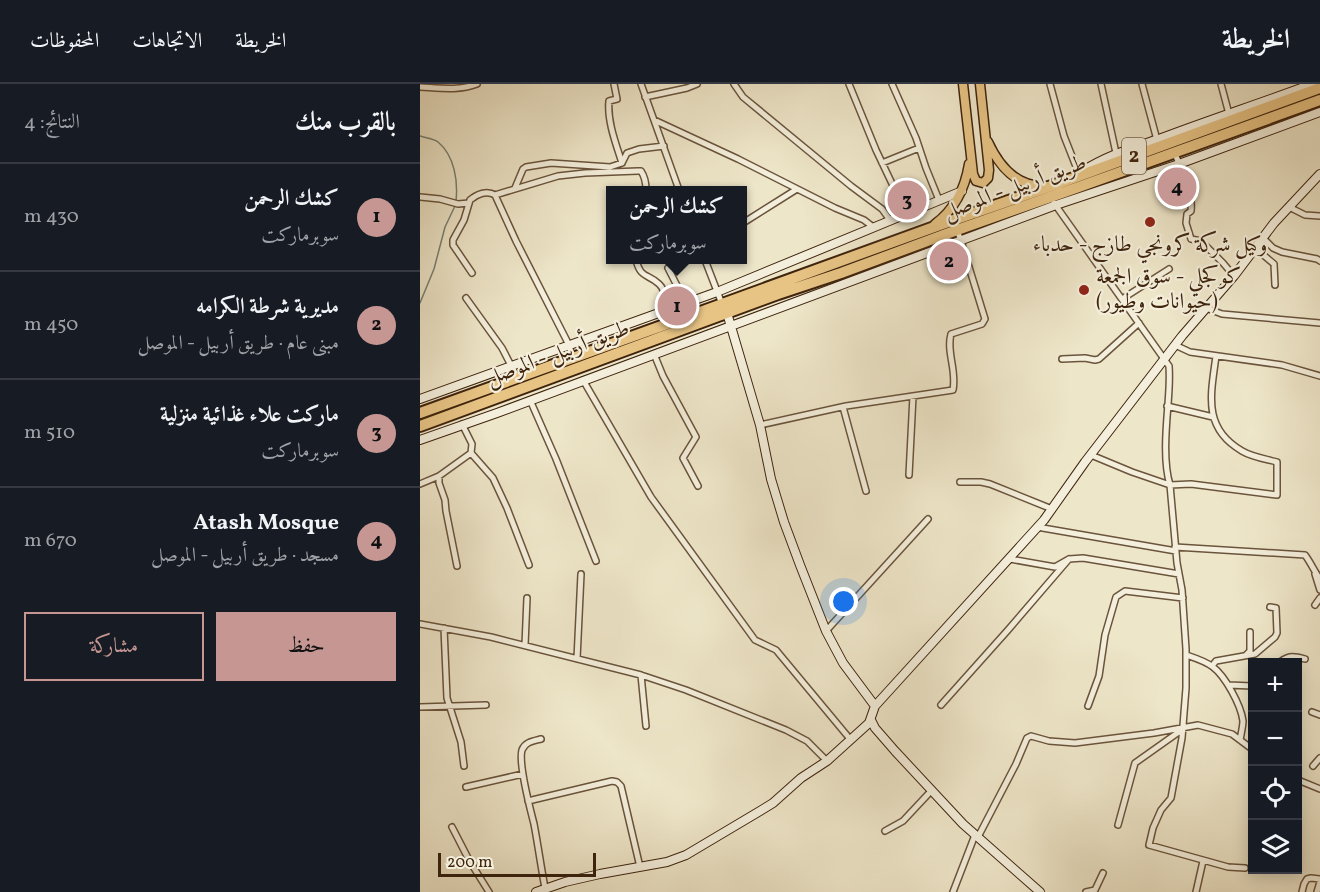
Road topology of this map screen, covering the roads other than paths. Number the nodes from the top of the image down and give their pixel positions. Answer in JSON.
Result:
{"nodes":[{"id":1,"x":477,"y":84,"type":"edge"},
{"id":2,"x":614,"y":84,"type":"edge"},
{"id":3,"x":641,"y":84,"type":"edge"},
{"id":4,"x":697,"y":84,"type":"edge"},
{"id":5,"x":734,"y":84,"type":"edge"},
{"id":6,"x":849,"y":84,"type":"edge"},
{"id":7,"x":892,"y":84,"type":"edge"},
{"id":8,"x":963,"y":84,"type":"edge"},
{"id":9,"x":980,"y":84,"type":"edge"},
{"id":10,"x":1050,"y":84,"type":"edge"},
{"id":11,"x":1101,"y":84,"type":"edge"},
{"id":12,"x":1142,"y":84,"type":"edge"},
{"id":13,"x":1221,"y":84,"type":"edge"},
{"id":14,"x":1312,"y":84,"type":"edge"},
{"id":15,"x":420,"y":87,"type":"edge"},
{"id":16,"x":1320,"y":88,"type":"edge"},
{"id":17,"x":645,"y":96,"type":"junction"},
{"id":18,"x":1320,"y":99,"type":"edge"},
{"id":19,"x":1320,"y":112,"type":"edge"},
{"id":20,"x":1229,"y":114,"type":"junction"},
{"id":21,"x":654,"y":120,"type":"junction"},
{"id":22,"x":986,"y":135,"type":"junction"},
{"id":23,"x":1157,"y":140,"type":"junction"},
{"id":24,"x":664,"y":146,"type":"junction"},
{"id":25,"x":919,"y":148,"type":"junction"},
{"id":26,"x":970,"y":152,"type":"junction"},
{"id":27,"x":1174,"y":152,"type":"junction"},
{"id":28,"x":1116,"y":153,"type":"junction"},
{"id":29,"x":622,"y":163,"type":"junction"},
{"id":30,"x":882,"y":163,"type":"junction"},
{"id":31,"x":1179,"y":164,"type":"junction"},
{"id":32,"x":1320,"y":174,"type":"edge"},
{"id":33,"x":1074,"y":176,"type":"junction"},
{"id":34,"x":1058,"y":184,"type":"junction"},
{"id":35,"x":646,"y":186,"type":"edge"},
{"id":36,"x":678,"y":186,"type":"edge"},
{"id":37,"x":515,"y":188,"type":"junction"},
{"id":38,"x":797,"y":189,"type":"junction"},
{"id":39,"x":962,"y":191,"type":"junction"},
{"id":40,"x":495,"y":195,"type":"junction"},
{"id":41,"x":420,"y":197,"type":"edge"},
{"id":42,"x":939,"y":200,"type":"junction"},
{"id":43,"x":1053,"y":201,"type":"junction"},
{"id":44,"x":469,"y":203,"type":"junction"},
{"id":45,"x":1289,"y":207,"type":"junction"},
{"id":46,"x":906,"y":213,"type":"junction"},
{"id":47,"x":1320,"y":216,"type":"edge"},
{"id":48,"x":747,"y":220,"type":"edge"},
{"id":49,"x":890,"y":220,"type":"junction"},
{"id":50,"x":873,"y":227,"type":"junction"},
{"id":51,"x":957,"y":230,"type":"junction"},
{"id":52,"x":921,"y":233,"type":"junction"},
{"id":53,"x":1263,"y":238,"type":"junction"},
{"id":54,"x":962,"y":241,"type":"junction"},
{"id":55,"x":1255,"y":248,"type":"junction"},
{"id":56,"x":1320,"y":261,"type":"edge"},
{"id":57,"x":637,"y":264,"type":"edge"},
{"id":58,"x":706,"y":264,"type":"edge"},
{"id":59,"x":668,"y":268,"type":"dead end"},
{"id":60,"x":1168,"y":269,"type":"dead end"},
{"id":61,"x":472,"y":273,"type":"dead end"},
{"id":62,"x":1234,"y":276,"type":"junction"},
{"id":63,"x":1275,"y":285,"type":"dead end"},
{"id":64,"x":717,"y":292,"type":"junction"},
{"id":65,"x":466,"y":298,"type":"dead end"},
{"id":66,"x":1122,"y":299,"type":"junction"},
{"id":67,"x":686,"y":303,"type":"junction"},
{"id":68,"x":1206,"y":308,"type":"junction"},
{"id":69,"x":724,"y":309,"type":"junction"},
{"id":70,"x":667,"y":310,"type":"junction"},
{"id":71,"x":692,"y":315,"type":"junction"},
{"id":72,"x":1139,"y":323,"type":"junction"},
{"id":73,"x":1320,"y":323,"type":"edge"},
{"id":74,"x":667,"y":324,"type":"junction"},
{"id":75,"x":732,"y":325,"type":"junction"},
{"id":76,"x":569,"y":345,"type":"junction"},
{"id":77,"x":1175,"y":345,"type":"junction"},
{"id":78,"x":654,"y":354,"type":"junction"},
{"id":79,"x":1216,"y":356,"type":"junction"},
{"id":80,"x":573,"y":358,"type":"junction"},
{"id":81,"x":1062,"y":359,"type":"dead end"},
{"id":82,"x":1165,"y":359,"type":"junction"},
{"id":83,"x":511,"y":366,"type":"junction"},
{"id":84,"x":1320,"y":376,"type":"edge"},
{"id":85,"x":518,"y":378,"type":"junction"},
{"id":86,"x":583,"y":380,"type":"junction"},
{"id":87,"x":914,"y":396,"type":"junction"},
{"id":88,"x":420,"y":399,"type":"edge"},
{"id":89,"x":530,"y":400,"type":"junction"},
{"id":90,"x":1167,"y":406,"type":"junction"},
{"id":91,"x":843,"y":407,"type":"junction"},
{"id":92,"x":420,"y":413,"type":"edge"},
{"id":93,"x":1213,"y":417,"type":"junction"},
{"id":94,"x":462,"y":424,"type":"junction"},
{"id":95,"x":760,"y":425,"type":"junction"},
{"id":96,"x":420,"y":426,"type":"edge"},
{"id":97,"x":420,"y":440,"type":"edge"},
{"id":98,"x":471,"y":453,"type":"junction"},
{"id":99,"x":1090,"y":455,"type":"junction"},
{"id":100,"x":909,"y":475,"type":"dead end"},
{"id":101,"x":439,"y":476,"type":"junction"},
{"id":102,"x":960,"y":482,"type":"dead end"},
{"id":103,"x":420,"y":484,"type":"edge"},
{"id":104,"x":1170,"y":485,"type":"junction"},
{"id":105,"x":698,"y":486,"type":"dead end"},
{"id":106,"x":866,"y":490,"type":"dead end"},
{"id":107,"x":1052,"y":509,"type":"junction"},
{"id":108,"x":928,"y":519,"type":"dead end"},
{"id":109,"x":1037,"y":527,"type":"junction"},
{"id":110,"x":1175,"y":549,"type":"junction"},
{"id":111,"x":1010,"y":559,"type":"junction"},
{"id":112,"x":1069,"y":559,"type":"junction"},
{"id":113,"x":596,"y":561,"type":"dead end"},
{"id":114,"x":529,"y":565,"type":"dead end"},
{"id":115,"x":457,"y":566,"type":"dead end"},
{"id":116,"x":1314,"y":572,"type":"junction"},
{"id":117,"x":581,"y":574,"type":"dead end"},
{"id":118,"x":1179,"y":574,"type":"junction"},
{"id":119,"x":1320,"y":579,"type":"edge"},
{"id":120,"x":1320,"y":590,"type":"edge"},
{"id":121,"x":527,"y":598,"type":"dead end"},
{"id":122,"x":1183,"y":598,"type":"junction"},
{"id":123,"x":1320,"y":598,"type":"edge"},
{"id":124,"x":1315,"y":605,"type":"dead end"},
{"id":125,"x":1270,"y":607,"type":"dead end"},
{"id":126,"x":420,"y":624,"type":"edge"},
{"id":127,"x":444,"y":628,"type":"junction"},
{"id":128,"x":826,"y":631,"type":"junction"},
{"id":129,"x":1250,"y":632,"type":"dead end"},
{"id":130,"x":525,"y":645,"type":"junction"},
{"id":131,"x":1186,"y":655,"type":"junction"},
{"id":132,"x":1245,"y":656,"type":"junction"},
{"id":133,"x":1285,"y":658,"type":"edge"},
{"id":134,"x":1301,"y":658,"type":"edge"},
{"id":135,"x":1302,"y":658,"type":"edge"},
{"id":136,"x":577,"y":659,"type":"junction"},
{"id":137,"x":1305,"y":659,"type":"dead end"},
{"id":138,"x":1212,"y":666,"type":"junction"},
{"id":139,"x":641,"y":675,"type":"junction"},
{"id":140,"x":1228,"y":685,"type":"junction"},
{"id":141,"x":1248,"y":686,"type":"edge"},
{"id":142,"x":486,"y":705,"type":"dead end"},
{"id":143,"x":941,"y":705,"type":"dead end"},
{"id":144,"x":420,"y":706,"type":"edge"},
{"id":145,"x":449,"y":706,"type":"junction"},
{"id":146,"x":875,"y":706,"type":"junction"},
{"id":147,"x":1088,"y":706,"type":"dead end"},
{"id":148,"x":1312,"y":712,"type":"dead end"},
{"id":149,"x":1320,"y":715,"type":"edge"},
{"id":150,"x":871,"y":720,"type":"junction"},
{"id":151,"x":646,"y":726,"type":"dead end"},
{"id":152,"x":1183,"y":728,"type":"junction"},
{"id":153,"x":541,"y":739,"type":"dead end"},
{"id":154,"x":850,"y":739,"type":"junction"},
{"id":155,"x":1240,"y":740,"type":"junction"},
{"id":156,"x":1248,"y":746,"type":"edge"},
{"id":157,"x":1320,"y":758,"type":"edge"},
{"id":158,"x":827,"y":761,"type":"junction"},
{"id":159,"x":464,"y":765,"type":"dead end"},
{"id":160,"x":1313,"y":766,"type":"dead end"},
{"id":161,"x":523,"y":774,"type":"junction"},
{"id":162,"x":1302,"y":782,"type":"edge"},
{"id":163,"x":466,"y":787,"type":"dead end"},
{"id":164,"x":1320,"y":789,"type":"edge"},
{"id":165,"x":932,"y":790,"type":"junction"},
{"id":166,"x":528,"y":801,"type":"junction"},
{"id":167,"x":1118,"y":825,"type":"dead end"},
{"id":168,"x":452,"y":827,"type":"dead end"},
{"id":169,"x":885,"y":831,"type":"dead end"},
{"id":170,"x":977,"y":836,"type":"junction"},
{"id":171,"x":1203,"y":861,"type":"junction"},
{"id":172,"x":640,"y":867,"type":"junction"},
{"id":173,"x":1245,"y":868,"type":"dead end"},
{"id":174,"x":1102,"y":873,"type":"dead end"},
{"id":175,"x":1320,"y":880,"type":"edge"},
{"id":176,"x":540,"y":891,"type":"edge"},
{"id":177,"x":489,"y":892,"type":"edge"},
{"id":178,"x":953,"y":892,"type":"edge"},
{"id":179,"x":1040,"y":892,"type":"edge"},
{"id":180,"x":1086,"y":892,"type":"edge"},
{"id":181,"x":1196,"y":892,"type":"edge"},
{"id":182,"x":1302,"y":892,"type":"edge"},
{"id":183,"x":1317,"y":892,"type":"edge"}],
"edges":[{"from":1,"to":15,"type":"street"},
{"from":2,"to":29,"type":"street"},
{"from":3,"to":17,"type":"street"},
{"from":4,"to":17,"type":"street"},
{"from":5,"to":49,"type":"street"},
{"from":6,"to":30,"type":"street"},
{"from":7,"to":25,"type":"street"},
{"from":8,"to":26,"type":"main road"},
{"from":9,"to":22,"type":"main road"},
{"from":10,"to":33,"type":"street"},
{"from":11,"to":28,"type":"street"},
{"from":12,"to":23,"type":"street"},
{"from":13,"to":20,"type":"street"},
{"from":14,"to":20,"type":"main road"},
{"from":16,"to":33,"type":"highway","number":"2"},
{"from":17,"to":21,"type":"street"},
{"from":18,"to":27,"type":"highway","name":"طريق أربيل - الموصل","number":"2"},
{"from":19,"to":31,"type":"main road"},
{"from":20,"to":23,"type":"main road"},
{"from":21,"to":24,"type":"street"},
{"from":21,"to":38,"type":"street"},
{"from":22,"to":26,"type":"main road"},
{"from":22,"to":34,"type":"main road"},
{"from":23,"to":28,"type":"main road"},
{"from":24,"to":29,"type":"street"},
{"from":24,"to":36,"type":"street"},
{"from":25,"to":30,"type":"street"},
{"from":25,"to":42,"type":"street"},
{"from":26,"to":39,"type":"main road"},
{"from":27,"to":31,"type":"street"},
{"from":27,"to":43,"type":"highway","name":"طريق أربيل - الموصل","number":"2"},
{"from":28,"to":33,"type":"main road"},
{"from":29,"to":37,"type":"street"},
{"from":30,"to":46,"type":"street"},
{"from":31,"to":43,"type":"main road"},
{"from":31,"to":62,"type":"street"},
{"from":32,"to":45,"type":"main road"},
{"from":33,"to":34,"type":"highway","number":"2"},
{"from":34,"to":52,"type":"highway","number":"2"},
{"from":35,"to":37,"type":"street"},
{"from":37,"to":40,"type":"street"},
{"from":38,"to":48,"type":"street"},
{"from":38,"to":50,"type":"street"},
{"from":39,"to":42,"type":"main road"},
{"from":39,"to":52,"type":"main road"},
{"from":40,"to":44,"type":"street"},
{"from":40,"to":76,"type":"street"},
{"from":41,"to":44,"type":"street"},
{"from":42,"to":46,"type":"main road"},
{"from":43,"to":51,"type":"highway","name":"طريق أربيل - الموصل","number":"2"},
{"from":43,"to":54,"type":"main road"},
{"from":43,"to":66,"type":"street"},
{"from":44,"to":61,"type":"street"},
{"from":45,"to":47,"type":"street"},
{"from":45,"to":53,"type":"main road"},
{"from":46,"to":49,"type":"main road"},
{"from":49,"to":50,"type":"main road"},
{"from":50,"to":64,"type":"main road"},
{"from":51,"to":54,"type":"street"},
{"from":51,"to":69,"type":"highway","name":"طريق أربيل - الموصل","number":"2"},
{"from":52,"to":69,"type":"highway","number":"2"},
{"from":53,"to":55,"type":"main road"},
{"from":53,"to":56,"type":"street"},
{"from":54,"to":75,"type":"main road"},
{"from":54,"to":87,"type":"street"},
{"from":55,"to":62,"type":"main road"},
{"from":55,"to":63,"type":"street"},
{"from":57,"to":70,"type":"street"},
{"from":58,"to":64,"type":"street"},
{"from":59,"to":67,"type":"street"},
{"from":60,"to":66,"type":"street"},
{"from":62,"to":68,"type":"main road"},
{"from":64,"to":67,"type":"main road"},
{"from":64,"to":69,"type":"street"},
{"from":65,"to":83,"type":"street"},
{"from":66,"to":72,"type":"street"},
{"from":67,"to":70,"type":"main road"},
{"from":67,"to":71,"type":"street"},
{"from":68,"to":73,"type":"street"},
{"from":68,"to":77,"type":"main road"},
{"from":69,"to":71,"type":"highway","number":"2"},
{"from":69,"to":75,"type":"main road"},
{"from":69,"to":96,"type":"highway","name":"طريق أربيل - الموصل","number":"2"},
{"from":70,"to":74,"type":"street"},
{"from":70,"to":76,"type":"main road"},
{"from":71,"to":74,"type":"highway","number":"2"},
{"from":72,"to":81,"type":"street"},
{"from":72,"to":82,"type":"street"},
{"from":74,"to":80,"type":"highway","number":"2"},
{"from":75,"to":78,"type":"main road"},
{"from":75,"to":95,"type":"main road"},
{"from":76,"to":80,"type":"street"},
{"from":76,"to":83,"type":"main road"},
{"from":77,"to":79,"type":"street"},
{"from":77,"to":82,"type":"main road"},
{"from":78,"to":86,"type":"main road"},
{"from":78,"to":105,"type":"street"},
{"from":79,"to":84,"type":"street"},
{"from":79,"to":93,"type":"street"},
{"from":80,"to":85,"type":"highway","number":"2"},
{"from":82,"to":90,"type":"street"},
{"from":82,"to":99,"type":"main road"},
{"from":83,"to":85,"type":"street"},
{"from":83,"to":88,"type":"main road"},
{"from":85,"to":92,"type":"highway","number":"2"},
{"from":86,"to":89,"type":"main road"},
{"from":86,"to":154,"type":"street"},
{"from":87,"to":91,"type":"street"},
{"from":87,"to":100,"type":"street"},
{"from":89,"to":94,"type":"main road"},
{"from":89,"to":113,"type":"street"},
{"from":90,"to":93,"type":"street"},
{"from":90,"to":104,"type":"street"},
{"from":91,"to":95,"type":"street"},
{"from":91,"to":106,"type":"street"},
{"from":93,"to":104,"type":"street"},
{"from":94,"to":97,"type":"main road"},
{"from":94,"to":98,"type":"street"},
{"from":95,"to":128,"type":"main road"},
{"from":98,"to":101,"type":"street"},
{"from":98,"to":114,"type":"street"},
{"from":99,"to":104,"type":"street"},
{"from":99,"to":107,"type":"main road"},
{"from":101,"to":103,"type":"street"},
{"from":101,"to":115,"type":"street"},
{"from":102,"to":107,"type":"street"},
{"from":104,"to":110,"type":"street"},
{"from":107,"to":109,"type":"main road"},
{"from":108,"to":128,"type":"street"},
{"from":109,"to":110,"type":"street"},
{"from":109,"to":111,"type":"main road"},
{"from":110,"to":116,"type":"street"},
{"from":110,"to":118,"type":"street"},
{"from":111,"to":112,"type":"street"},
{"from":111,"to":146,"type":"main road"},
{"from":112,"to":118,"type":"street"},
{"from":112,"to":143,"type":"street"},
{"from":116,"to":119,"type":"street"},
{"from":116,"to":120,"type":"street"},
{"from":117,"to":136,"type":"street"},
{"from":118,"to":122,"type":"street"},
{"from":121,"to":130,"type":"street"},
{"from":122,"to":131,"type":"street"},
{"from":122,"to":147,"type":"street"},
{"from":123,"to":124,"type":"street"},
{"from":125,"to":132,"type":"street"},
{"from":126,"to":127,"type":"street"},
{"from":127,"to":130,"type":"street"},
{"from":127,"to":145,"type":"street"},
{"from":128,"to":146,"type":"main road"},
{"from":129,"to":132,"type":"street"},
{"from":130,"to":136,"type":"street"},
{"from":131,"to":138,"type":"street"},
{"from":131,"to":152,"type":"street"},
{"from":132,"to":138,"type":"street"},
{"from":133,"to":134,"type":"street"},
{"from":135,"to":137,"type":"street"},
{"from":136,"to":139,"type":"street"},
{"from":138,"to":140,"type":"street"},
{"from":139,"to":151,"type":"street"},
{"from":139,"to":158,"type":"street"},
{"from":140,"to":141,"type":"street"},
{"from":140,"to":155,"type":"street"},
{"from":142,"to":145,"type":"street"},
{"from":144,"to":145,"type":"street"},
{"from":145,"to":159,"type":"street"},
{"from":146,"to":150,"type":"main road"},
{"from":148,"to":149,"type":"street"},
{"from":150,"to":154,"type":"main road"},
{"from":150,"to":165,"type":"main road"},
{"from":152,"to":155,"type":"street"},
{"from":152,"to":167,"type":"street"},
{"from":152,"to":170,"type":"street"},
{"from":152,"to":171,"type":"street"},
{"from":153,"to":161,"type":"street"},
{"from":154,"to":158,"type":"main road"},
{"from":155,"to":156,"type":"street"},
{"from":157,"to":160,"type":"street"},
{"from":158,"to":172,"type":"main road"},
{"from":161,"to":163,"type":"street"},
{"from":161,"to":166,"type":"street"},
{"from":162,"to":164,"type":"street"},
{"from":165,"to":169,"type":"street"},
{"from":165,"to":170,"type":"main road"},
{"from":166,"to":172,"type":"street"},
{"from":166,"to":176,"type":"street"},
{"from":168,"to":177,"type":"street"},
{"from":170,"to":178,"type":"street"},
{"from":170,"to":179,"type":"main road"},
{"from":171,"to":173,"type":"street"},
{"from":171,"to":181,"type":"street"},
{"from":172,"to":176,"type":"main road"},
{"from":174,"to":180,"type":"street"},
{"from":175,"to":182,"type":"street"},
{"from":175,"to":183,"type":"street"}]}
